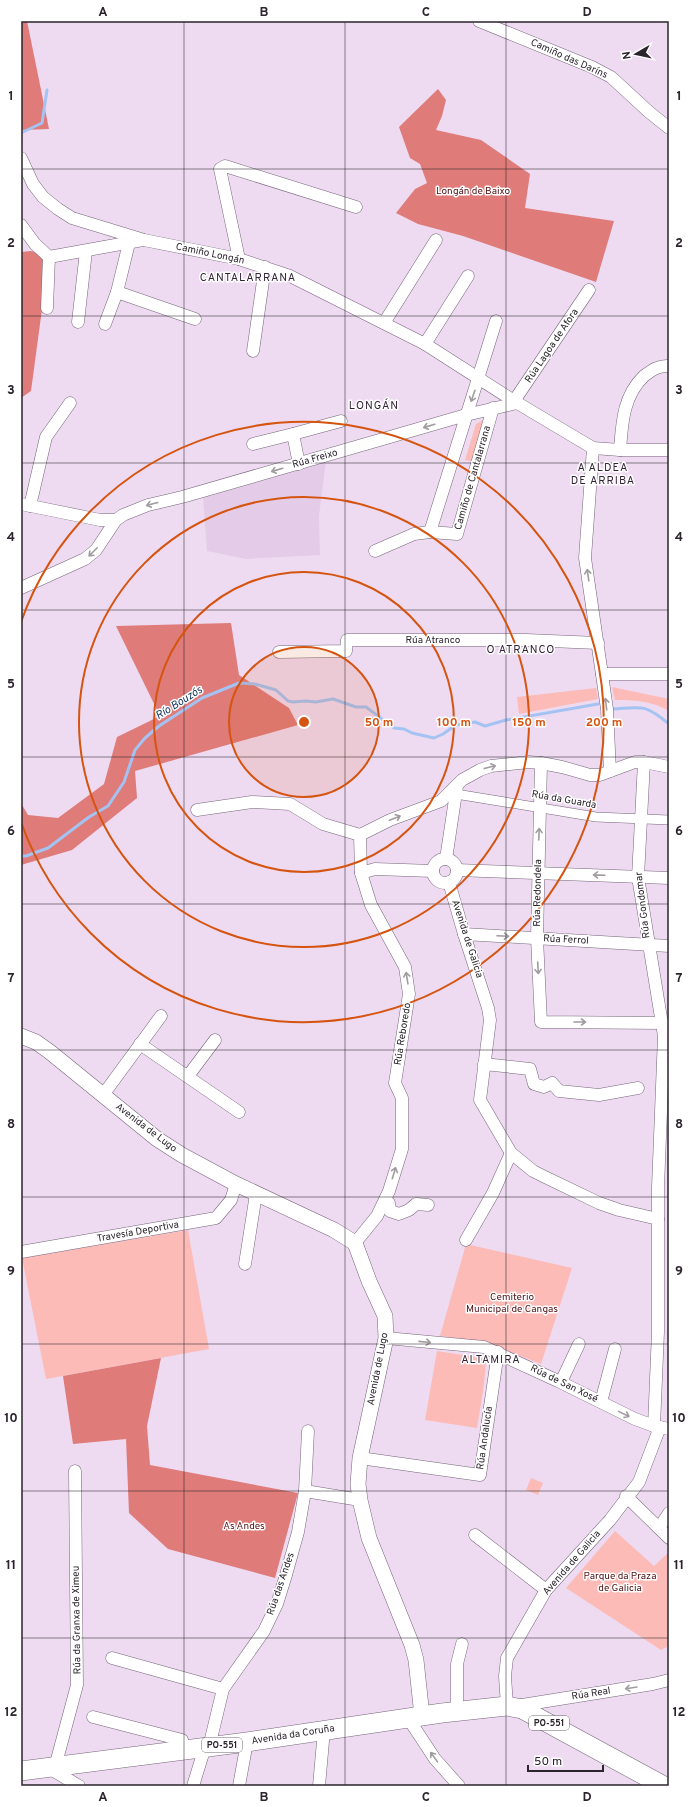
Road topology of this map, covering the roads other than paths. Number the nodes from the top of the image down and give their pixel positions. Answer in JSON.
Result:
{"nodes":[{"id":1,"x":479,"y":21,"type":"edge"},
{"id":2,"x":669,"y":128,"type":"edge"},
{"id":3,"x":21,"y":158,"type":"edge"},
{"id":4,"x":356,"y":207,"type":"dead end"},
{"id":5,"x":21,"y":225,"type":"edge"},
{"id":6,"x":144,"y":240,"type":"junction"},
{"id":7,"x":436,"y":240,"type":"dead end"},
{"id":8,"x":129,"y":243,"type":"junction"},
{"id":9,"x":86,"y":251,"type":"junction"},
{"id":10,"x":50,"y":257,"type":"junction"},
{"id":11,"x":239,"y":259,"type":"junction"},
{"id":12,"x":265,"y":267,"type":"junction"},
{"id":13,"x":468,"y":276,"type":"dead end"},
{"id":14,"x":589,"y":290,"type":"dead end"},
{"id":15,"x":117,"y":292,"type":"junction"},
{"id":16,"x":47,"y":308,"type":"dead end"},
{"id":17,"x":195,"y":319,"type":"dead end"},
{"id":18,"x":496,"y":321,"type":"dead end"},
{"id":19,"x":78,"y":322,"type":"dead end"},
{"id":20,"x":384,"y":323,"type":"junction"},
{"id":21,"x":105,"y":324,"type":"dead end"},
{"id":22,"x":425,"y":344,"type":"junction"},
{"id":23,"x":253,"y":351,"type":"dead end"},
{"id":24,"x":669,"y":366,"type":"edge"},
{"id":25,"x":479,"y":378,"type":"junction"},
{"id":26,"x":515,"y":402,"type":"junction"},
{"id":27,"x":70,"y":403,"type":"dead end"},
{"id":28,"x":493,"y":408,"type":"junction"},
{"id":29,"x":466,"y":415,"type":"junction"},
{"id":30,"x":341,"y":421,"type":"dead end"},
{"id":31,"x":293,"y":434,"type":"junction"},
{"id":32,"x":253,"y":444,"type":"dead end"},
{"id":33,"x":593,"y":448,"type":"junction"},
{"id":34,"x":620,"y":450,"type":"junction"},
{"id":35,"x":669,"y":450,"type":"edge"},
{"id":36,"x":299,"y":464,"type":"junction"},
{"id":37,"x":25,"y":505,"type":"edge"},
{"id":38,"x":116,"y":520,"type":"junction"},
{"id":39,"x":430,"y":532,"type":"junction"},
{"id":40,"x":375,"y":551,"type":"dead end"},
{"id":41,"x":21,"y":588,"type":"edge"},
{"id":42,"x":598,"y":643,"type":"junction"},
{"id":43,"x":279,"y":652,"type":"dead end"},
{"id":44,"x":602,"y":674,"type":"junction"},
{"id":45,"x":669,"y":674,"type":"edge"},
{"id":46,"x":644,"y":762,"type":"junction"},
{"id":47,"x":541,"y":763,"type":"junction"},
{"id":48,"x":669,"y":767,"type":"edge"},
{"id":49,"x":610,"y":771,"type":"junction"},
{"id":50,"x":456,"y":790,"type":"junction"},
{"id":51,"x":540,"y":807,"type":"junction"},
{"id":52,"x":197,"y":810,"type":"dead end"},
{"id":53,"x":641,"y":820,"type":"junction"},
{"id":54,"x":669,"y":820,"type":"edge"},
{"id":55,"x":360,"y":835,"type":"junction"},
{"id":56,"x":446,"y":859,"type":"junction"},
{"id":57,"x":457,"y":870,"type":"junction"},
{"id":58,"x":433,"y":871,"type":"junction"},
{"id":59,"x":361,"y":873,"type":"junction"},
{"id":60,"x":538,"y":873,"type":"junction"},
{"id":61,"x":638,"y":877,"type":"junction"},
{"id":62,"x":669,"y":878,"type":"edge"},
{"id":63,"x":449,"y":882,"type":"junction"},
{"id":64,"x":464,"y":934,"type":"junction"},
{"id":65,"x":537,"y":938,"type":"junction"},
{"id":66,"x":648,"y":945,"type":"junction"},
{"id":67,"x":669,"y":946,"type":"edge"},
{"id":68,"x":665,"y":1008,"type":"edge"},
{"id":69,"x":161,"y":1016,"type":"dead end"},
{"id":70,"x":664,"y":1023,"type":"junction"},
{"id":71,"x":23,"y":1040,"type":"edge"},
{"id":72,"x":215,"y":1040,"type":"dead end"},
{"id":73,"x":140,"y":1044,"type":"junction"},
{"id":74,"x":484,"y":1064,"type":"junction"},
{"id":75,"x":188,"y":1076,"type":"junction"},
{"id":76,"x":638,"y":1088,"type":"dead end"},
{"id":77,"x":103,"y":1095,"type":"junction"},
{"id":78,"x":239,"y":1112,"type":"dead end"},
{"id":79,"x":665,"y":1140,"type":"edge"},
{"id":80,"x":511,"y":1153,"type":"junction"},
{"id":81,"x":236,"y":1184,"type":"junction"},
{"id":82,"x":256,"y":1194,"type":"junction"},
{"id":83,"x":385,"y":1200,"type":"junction"},
{"id":84,"x":428,"y":1205,"type":"dead end"},
{"id":85,"x":658,"y":1219,"type":"junction"},
{"id":86,"x":663,"y":1234,"type":"edge"},
{"id":87,"x":466,"y":1240,"type":"dead end"},
{"id":88,"x":355,"y":1243,"type":"junction"},
{"id":89,"x":21,"y":1252,"type":"edge"},
{"id":90,"x":245,"y":1264,"type":"dead end"},
{"id":91,"x":386,"y":1338,"type":"junction"},
{"id":92,"x":579,"y":1344,"type":"dead end"},
{"id":93,"x":616,"y":1349,"type":"dead end"},
{"id":94,"x":498,"y":1352,"type":"junction"},
{"id":95,"x":561,"y":1382,"type":"junction"},
{"id":96,"x":601,"y":1402,"type":"junction"},
{"id":97,"x":661,"y":1427,"type":"edge"},
{"id":98,"x":308,"y":1431,"type":"dead end"},
{"id":99,"x":360,"y":1458,"type":"junction"},
{"id":100,"x":75,"y":1471,"type":"dead end"},
{"id":101,"x":305,"y":1491,"type":"junction"},
{"id":102,"x":626,"y":1496,"type":"junction"},
{"id":103,"x":360,"y":1500,"type":"junction"},
{"id":104,"x":669,"y":1513,"type":"edge"},
{"id":105,"x":659,"y":1528,"type":"junction"},
{"id":106,"x":475,"y":1535,"type":"dead end"},
{"id":107,"x":669,"y":1538,"type":"edge"},
{"id":108,"x":546,"y":1590,"type":"junction"},
{"id":109,"x":462,"y":1644,"type":"dead end"},
{"id":110,"x":112,"y":1658,"type":"dead end"},
{"id":111,"x":669,"y":1680,"type":"edge"},
{"id":112,"x":223,"y":1689,"type":"junction"},
{"id":113,"x":510,"y":1706,"type":"junction"},
{"id":114,"x":457,"y":1712,"type":"junction"},
{"id":115,"x":93,"y":1717,"type":"dead end"},
{"id":116,"x":415,"y":1717,"type":"junction"},
{"id":117,"x":324,"y":1730,"type":"junction"},
{"id":118,"x":247,"y":1742,"type":"junction"},
{"id":119,"x":207,"y":1747,"type":"junction"},
{"id":120,"x":184,"y":1750,"type":"junction"},
{"id":121,"x":52,"y":1767,"type":"junction"},
{"id":122,"x":21,"y":1771,"type":"edge"},
{"id":123,"x":79,"y":1786,"type":"edge"},
{"id":124,"x":193,"y":1786,"type":"edge"},
{"id":125,"x":239,"y":1786,"type":"edge"},
{"id":126,"x":319,"y":1786,"type":"edge"},
{"id":127,"x":460,"y":1786,"type":"edge"},
{"id":128,"x":664,"y":1786,"type":"edge"}],
"edges":[{"from":1,"to":2,"type":"street","name":"Camiño das Daríns"},
{"from":3,"to":6,"type":"street","name":"Camiño Longán"},
{"from":4,"to":11,"type":"street"},
{"from":5,"to":10,"type":"street"},
{"from":6,"to":8,"type":"street"},
{"from":6,"to":11,"type":"street","name":"Camiño Longán"},
{"from":7,"to":20,"type":"street"},
{"from":8,"to":9,"type":"street"},
{"from":8,"to":15,"type":"street"},
{"from":9,"to":10,"type":"street"},
{"from":9,"to":19,"type":"street"},
{"from":10,"to":16,"type":"street"},
{"from":11,"to":12,"type":"street","name":"Camiño Longán"},
{"from":12,"to":20,"type":"street","name":"Camiño Longán"},
{"from":12,"to":23,"type":"street"},
{"from":13,"to":22,"type":"street"},
{"from":14,"to":26,"type":"street","name":"Rúa Lagoa de Afora"},
{"from":15,"to":17,"type":"street"},
{"from":15,"to":21,"type":"street"},
{"from":18,"to":25,"type":"street"},
{"from":20,"to":22,"type":"street","name":"Camiño Longán"},
{"from":22,"to":25,"type":"street","name":"Camiño Longán"},
{"from":24,"to":34,"type":"street"},
{"from":25,"to":26,"type":"street","name":"Camiño Longán"},
{"from":25,"to":29,"type":"street","one_way":true},
{"from":26,"to":28,"type":"street","name":"Rúa Freixo"},
{"from":26,"to":33,"type":"street","name":"Camiño Longán"},
{"from":27,"to":37,"type":"street"},
{"from":28,"to":29,"type":"street","name":"Rúa Freixo"},
{"from":28,"to":39,"type":"street","name":"Camiño de Cantalarrana"},
{"from":29,"to":36,"type":"street","name":"Rúa Freixo","one_way":true},
{"from":29,"to":39,"type":"street"},
{"from":30,"to":31,"type":"street"},
{"from":31,"to":32,"type":"street"},
{"from":31,"to":36,"type":"street"},
{"from":33,"to":34,"type":"street"},
{"from":42,"to":33,"type":"street","one_way":true},
{"from":34,"to":35,"type":"street"},
{"from":36,"to":38,"type":"street","name":"Rúa Freixo","one_way":true},
{"from":37,"to":38,"type":"street"},
{"from":38,"to":41,"type":"street","one_way":true},
{"from":39,"to":40,"type":"street","name":"Camiño de Cantalarrana"},
{"from":42,"to":43,"type":"street","name":"Rúa Atranco"},
{"from":42,"to":44,"type":"street"},
{"from":44,"to":45,"type":"street"},
{"from":49,"to":44,"type":"street","one_way":true},
{"from":46,"to":48,"type":"street"},
{"from":46,"to":49,"type":"street"},
{"from":46,"to":53,"type":"street","name":"Rúa Gondomar"},
{"from":47,"to":49,"type":"street"},
{"from":50,"to":47,"type":"street","one_way":true},
{"from":47,"to":51,"type":"street","name":"Rúa Redondela"},
{"from":50,"to":51,"type":"street","name":"Rúa da Guarda"},
{"from":55,"to":50,"type":"street","one_way":true},
{"from":50,"to":56,"type":"street"},
{"from":51,"to":53,"type":"street","name":"Rúa da Guarda"},
{"from":60,"to":51,"type":"street","name":"Rúa Redondela","one_way":true},
{"from":52,"to":55,"type":"street"},
{"from":53,"to":54,"type":"street","name":"Rúa da Guarda"},
{"from":53,"to":61,"type":"street","name":"Rúa Gondomar"},
{"from":55,"to":59,"type":"street","name":"Rúa Reboredo"},
{"from":56,"to":57,"type":"street"},
{"from":56,"to":58,"type":"street"},
{"from":57,"to":60,"type":"street"},
{"from":57,"to":63,"type":"street"},
{"from":58,"to":59,"type":"street"},
{"from":58,"to":63,"type":"street"},
{"from":83,"to":59,"type":"street","name":"Rúa Reboredo","one_way":true},
{"from":61,"to":60,"type":"street","one_way":true},
{"from":60,"to":65,"type":"street","name":"Rúa Redondela"},
{"from":61,"to":62,"type":"street"},
{"from":61,"to":66,"type":"street","name":"Rúa Gondomar"},
{"from":63,"to":64,"type":"street","name":"Avenida de Galicia"},
{"from":64,"to":65,"type":"street","name":"Rúa Ferrol","one_way":true},
{"from":64,"to":74,"type":"street","name":"Avenida de Galicia"},
{"from":65,"to":66,"type":"street","name":"Rúa Ferrol"},
{"from":65,"to":70,"type":"street","name":"Rúa Redondela","one_way":true},
{"from":66,"to":67,"type":"street","name":"Rúa Ferrol"},
{"from":66,"to":68,"type":"street","name":"Rúa Gondomar"},
{"from":68,"to":70,"type":"street","name":"Rúa Gondomar"},
{"from":69,"to":73,"type":"street"},
{"from":70,"to":79,"type":"street","name":"Rúa Gondomar"},
{"from":71,"to":77,"type":"street","name":"Avenida de Lugo"},
{"from":72,"to":75,"type":"street"},
{"from":73,"to":75,"type":"street"},
{"from":73,"to":77,"type":"street"},
{"from":74,"to":76,"type":"street"},
{"from":74,"to":80,"type":"street","name":"Avenida de Galicia"},
{"from":75,"to":78,"type":"street"},
{"from":77,"to":81,"type":"street","name":"Avenida de Lugo"},
{"from":79,"to":85,"type":"street","name":"Rúa Gondomar"},
{"from":80,"to":85,"type":"street"},
{"from":80,"to":87,"type":"street"},
{"from":81,"to":82,"type":"street","name":"Avenida de Lugo"},
{"from":81,"to":89,"type":"street","name":"Travesía Deportiva"},
{"from":82,"to":88,"type":"street","name":"Avenida de Lugo"},
{"from":82,"to":90,"type":"street"},
{"from":83,"to":84,"type":"street"},
{"from":83,"to":88,"type":"street","name":"Rúa Reboredo"},
{"from":85,"to":86,"type":"street","name":"Avenida de Galicia"},
{"from":86,"to":97,"type":"street","name":"Avenida de Galicia"},
{"from":88,"to":91,"type":"street","name":"Avenida de Lugo"},
{"from":91,"to":94,"type":"street","name":"Rúa de San Xosé","one_way":true},
{"from":91,"to":99,"type":"street","name":"Avenida de Lugo"},
{"from":92,"to":95,"type":"street"},
{"from":93,"to":96,"type":"street"},
{"from":94,"to":95,"type":"street","name":"Rúa de San Xosé"},
{"from":94,"to":99,"type":"street","name":"Rúa Andalucía"},
{"from":95,"to":96,"type":"street","name":"Rúa de San Xosé"},
{"from":96,"to":97,"type":"street","name":"Rúa de San Xosé","one_way":true},
{"from":97,"to":102,"type":"street","name":"Avenida de Galicia"},
{"from":98,"to":101,"type":"street","name":"Rúa das Andes"},
{"from":99,"to":103,"type":"street","name":"Avenida de Lugo"},
{"from":100,"to":121,"type":"street","name":"Rúa da Granxa de Ximeu"},
{"from":101,"to":103,"type":"street"},
{"from":101,"to":112,"type":"street","name":"Rúa das Andes"},
{"from":102,"to":105,"type":"street"},
{"from":102,"to":108,"type":"street","name":"Avenida de Galicia"},
{"from":103,"to":116,"type":"street","name":"Avenida de Lugo"},
{"from":104,"to":105,"type":"street"},
{"from":105,"to":107,"type":"street"},
{"from":106,"to":108,"type":"street"},
{"from":108,"to":113,"type":"street","name":"Avenida de Galicia"},
{"from":109,"to":114,"type":"street"},
{"from":110,"to":112,"type":"street"},
{"from":111,"to":113,"type":"street","name":"Rúa Real","one_way":true},
{"from":112,"to":119,"type":"street","name":"Rúa das Andes"},
{"from":113,"to":114,"type":"main road","number":"PO-551"},
{"from":113,"to":128,"type":"main road","number":"PO-551"},
{"from":114,"to":116,"type":"main road","number":"PO-551"},
{"from":115,"to":120,"type":"street"},
{"from":116,"to":117,"type":"main road","name":"Avenida da Coruña","number":"PO-551"},
{"from":127,"to":116,"type":"street","one_way":true},
{"from":117,"to":118,"type":"main road","name":"Avenida da Coruña","number":"PO-551"},
{"from":117,"to":126,"type":"street"},
{"from":118,"to":119,"type":"main road","name":"Avenida da Coruña","number":"PO-551"},
{"from":118,"to":125,"type":"street"},
{"from":119,"to":120,"type":"main road","name":"Avenida da Coruña","number":"PO-551"},
{"from":119,"to":124,"type":"street","name":"Rúa das Andes"},
{"from":120,"to":121,"type":"main road","name":"Avenida da Coruña","number":"PO-551"},
{"from":121,"to":122,"type":"main road","name":"Avenida da Coruña","number":"PO-551"},
{"from":121,"to":123,"type":"street"}]}
